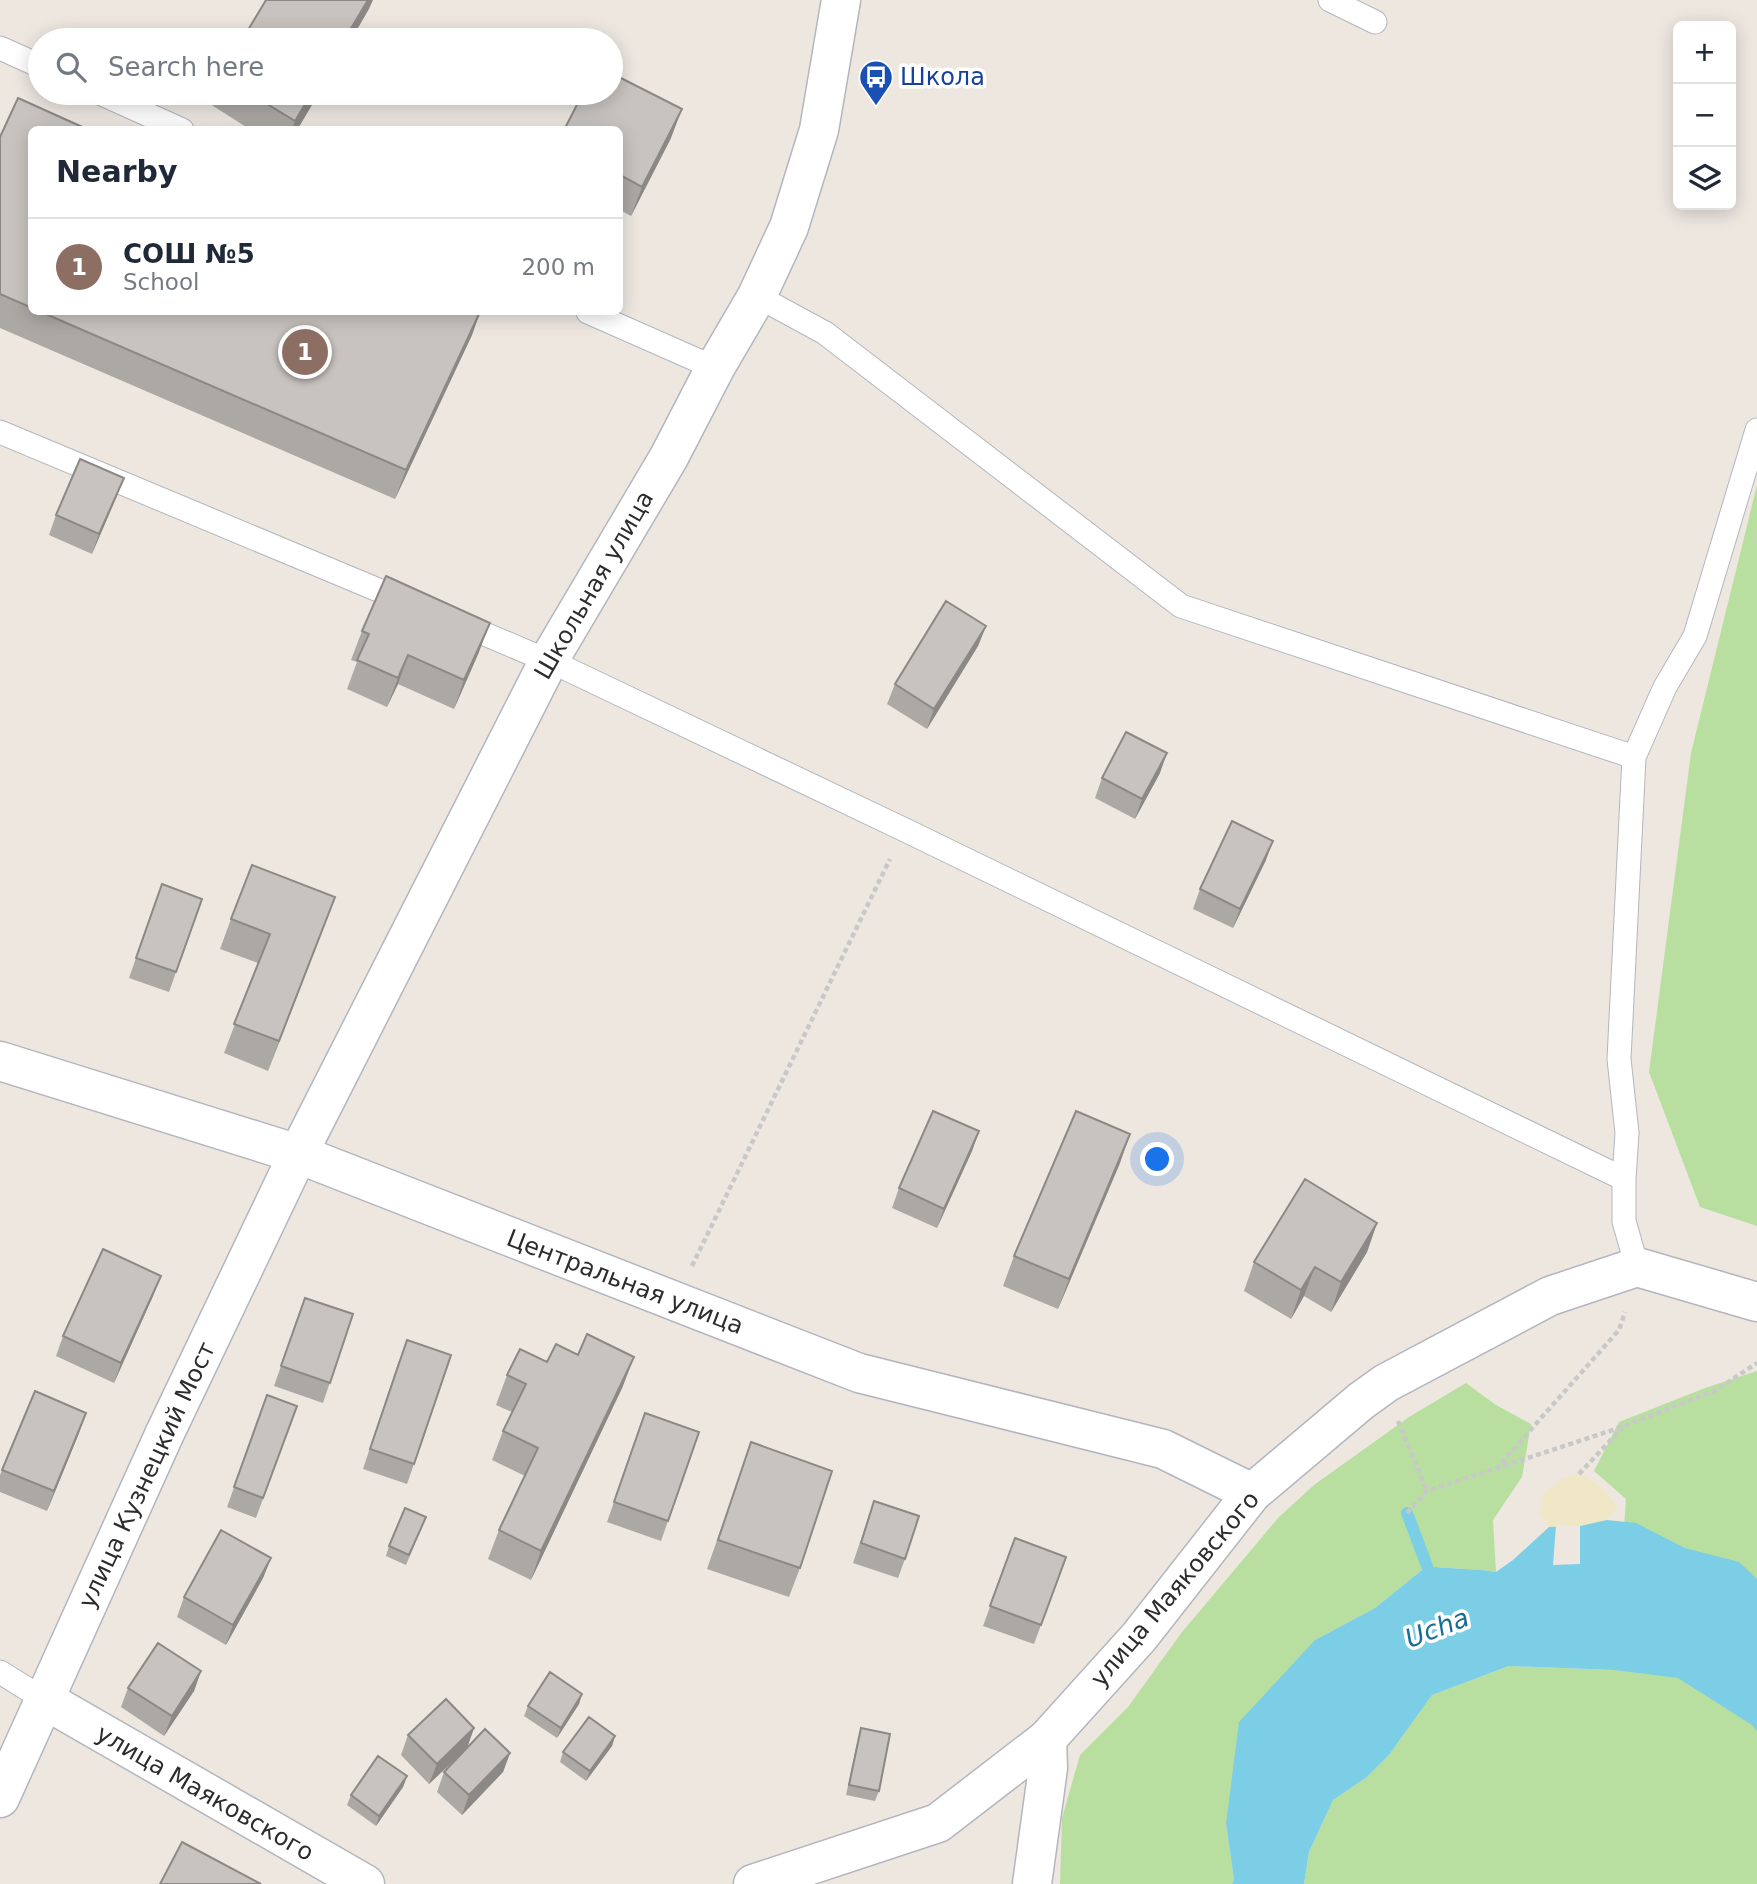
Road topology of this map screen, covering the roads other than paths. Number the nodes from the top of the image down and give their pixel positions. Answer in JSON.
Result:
{"nodes":[{"id":1,"x":841,"y":0,"type":"edge"},
{"id":2,"x":1330,"y":0,"type":"edge"},
{"id":3,"x":1375,"y":22,"type":"dead end"},
{"id":4,"x":0,"y":48,"type":"edge"},
{"id":5,"x":28,"y":61,"type":"edge"},
{"id":6,"x":127,"y":105,"type":"edge"},
{"id":7,"x":173,"y":126,"type":"edge"},
{"id":8,"x":757,"y":296,"type":"junction"},
{"id":9,"x":595,"y":315,"type":"edge"},
{"id":10,"x":715,"y":368,"type":"junction"},
{"id":11,"x":1757,"y":430,"type":"edge"},
{"id":12,"x":0,"y":432,"type":"edge"},
{"id":13,"x":549,"y":660,"type":"junction"},
{"id":14,"x":1634,"y":757,"type":"junction"},
{"id":15,"x":0,"y":1061,"type":"edge"},
{"id":16,"x":298,"y":1154,"type":"junction"},
{"id":17,"x":1624,"y":1179,"type":"junction"},
{"id":18,"x":1637,"y":1267,"type":"junction"},
{"id":19,"x":1757,"y":1302,"type":"edge"},
{"id":20,"x":1252,"y":1493,"type":"junction"},
{"id":21,"x":0,"y":1672,"type":"edge"},
{"id":22,"x":45,"y":1700,"type":"junction"},
{"id":23,"x":1047,"y":1739,"type":"junction"},
{"id":24,"x":0,"y":1798,"type":"edge"},
{"id":25,"x":365,"y":1884,"type":"edge"},
{"id":26,"x":753,"y":1884,"type":"edge"},
{"id":27,"x":1032,"y":1884,"type":"edge"}],
"edges":[{"from":1,"to":8,"type":"street","name":"Школьная улица"},
{"from":2,"to":3,"type":"lane"},
{"from":4,"to":5,"type":"lane"},
{"from":6,"to":7,"type":"lane"},
{"from":8,"to":10,"type":"street","name":"Школьная улица"},
{"from":8,"to":14,"type":"lane"},
{"from":9,"to":10,"type":"lane"},
{"from":10,"to":13,"type":"street","name":"Школьная улица"},
{"from":11,"to":14,"type":"lane"},
{"from":12,"to":13,"type":"lane"},
{"from":13,"to":16,"type":"street","name":"Школьная улица"},
{"from":13,"to":17,"type":"lane"},
{"from":14,"to":17,"type":"lane"},
{"from":15,"to":16,"type":"street","name":"Центральная улица"},
{"from":16,"to":20,"type":"street","name":"Центральная улица"},
{"from":16,"to":22,"type":"street","name":"улица Кузнецкий Мост"},
{"from":17,"to":18,"type":"lane"},
{"from":18,"to":19,"type":"street"},
{"from":18,"to":20,"type":"street","name":"улица Маяковского"},
{"from":20,"to":23,"type":"street","name":"улица Маяковского"},
{"from":21,"to":22,"type":"lane"},
{"from":22,"to":24,"type":"street","name":"улица Кузнецкий Мост"},
{"from":22,"to":25,"type":"street","name":"улица Маяковского"},
{"from":23,"to":26,"type":"street","name":"улица Маяковского"},
{"from":23,"to":27,"type":"street"}]}
